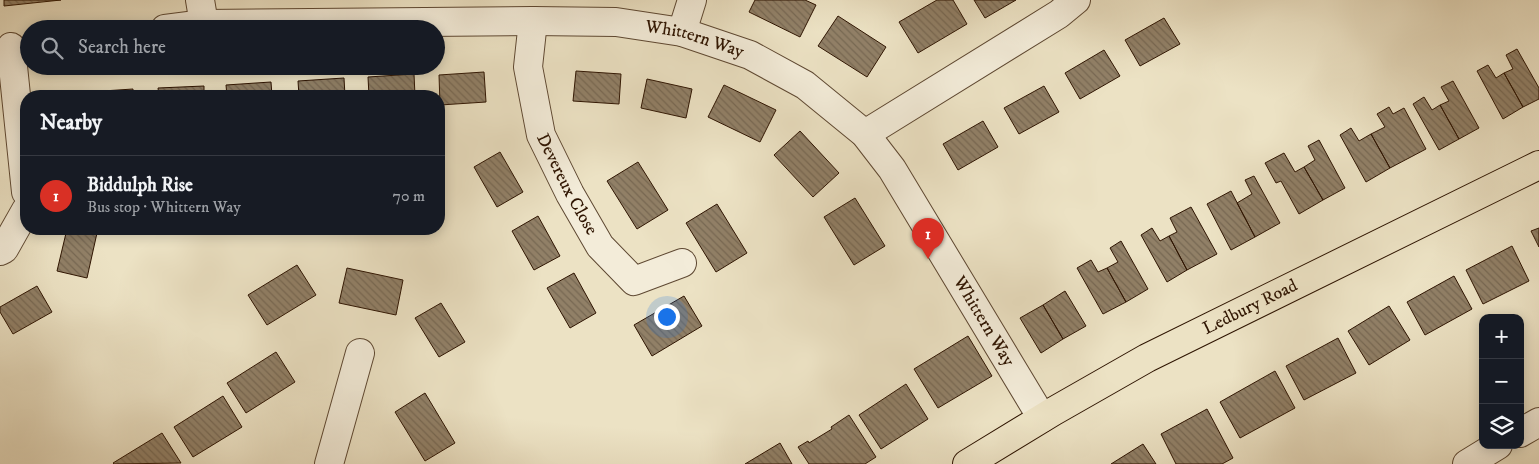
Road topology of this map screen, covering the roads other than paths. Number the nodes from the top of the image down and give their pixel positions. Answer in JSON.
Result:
{"nodes":[{"id":1,"x":692,"y":0,"type":"edge"},
{"id":2,"x":1076,"y":0,"type":"edge"},
{"id":3,"x":450,"y":11,"type":"edge"},
{"id":4,"x":202,"y":12,"type":"edge"},
{"id":5,"x":185,"y":20,"type":"edge"},
{"id":6,"x":533,"y":21,"type":"junction"},
{"id":7,"x":682,"y":32,"type":"junction"},
{"id":8,"x":13,"y":46,"type":"edge"},
{"id":9,"x":20,"y":125,"type":"edge"},
{"id":10,"x":865,"y":134,"type":"junction"},
{"id":11,"x":1539,"y":165,"type":"edge"},
{"id":12,"x":20,"y":221,"type":"edge"},
{"id":13,"x":0,"y":252,"type":"edge"},
{"id":14,"x":682,"y":264,"type":"dead end"},
{"id":15,"x":360,"y":353,"type":"dead end"},
{"id":16,"x":1042,"y":418,"type":"junction"},
{"id":17,"x":1539,"y":422,"type":"edge"},
{"id":18,"x":1524,"y":430,"type":"edge"},
{"id":19,"x":1491,"y":449,"type":"edge"},
{"id":20,"x":329,"y":464,"type":"edge"},
{"id":21,"x":967,"y":464,"type":"edge"},
{"id":22,"x":1467,"y":464,"type":"edge"}],
"edges":[{"from":1,"to":7,"type":"street"},
{"from":2,"to":10,"type":"street"},
{"from":3,"to":4,"type":"street","name":"Whittern Way"},
{"from":3,"to":6,"type":"street","name":"Whittern Way"},
{"from":4,"to":5,"type":"street","name":"Whittern Way"},
{"from":6,"to":7,"type":"street","name":"Whittern Way"},
{"from":6,"to":14,"type":"street","name":"Devereux Close"},
{"from":7,"to":10,"type":"street","name":"Whittern Way"},
{"from":8,"to":9,"type":"street"},
{"from":10,"to":16,"type":"street","name":"Whittern Way"},
{"from":11,"to":16,"type":"highway","name":"Ledbury Road"},
{"from":12,"to":13,"type":"street"},
{"from":15,"to":20,"type":"street"},
{"from":16,"to":21,"type":"highway","name":"Ledbury Road"},
{"from":17,"to":18,"type":"street"},
{"from":19,"to":22,"type":"street"}]}
